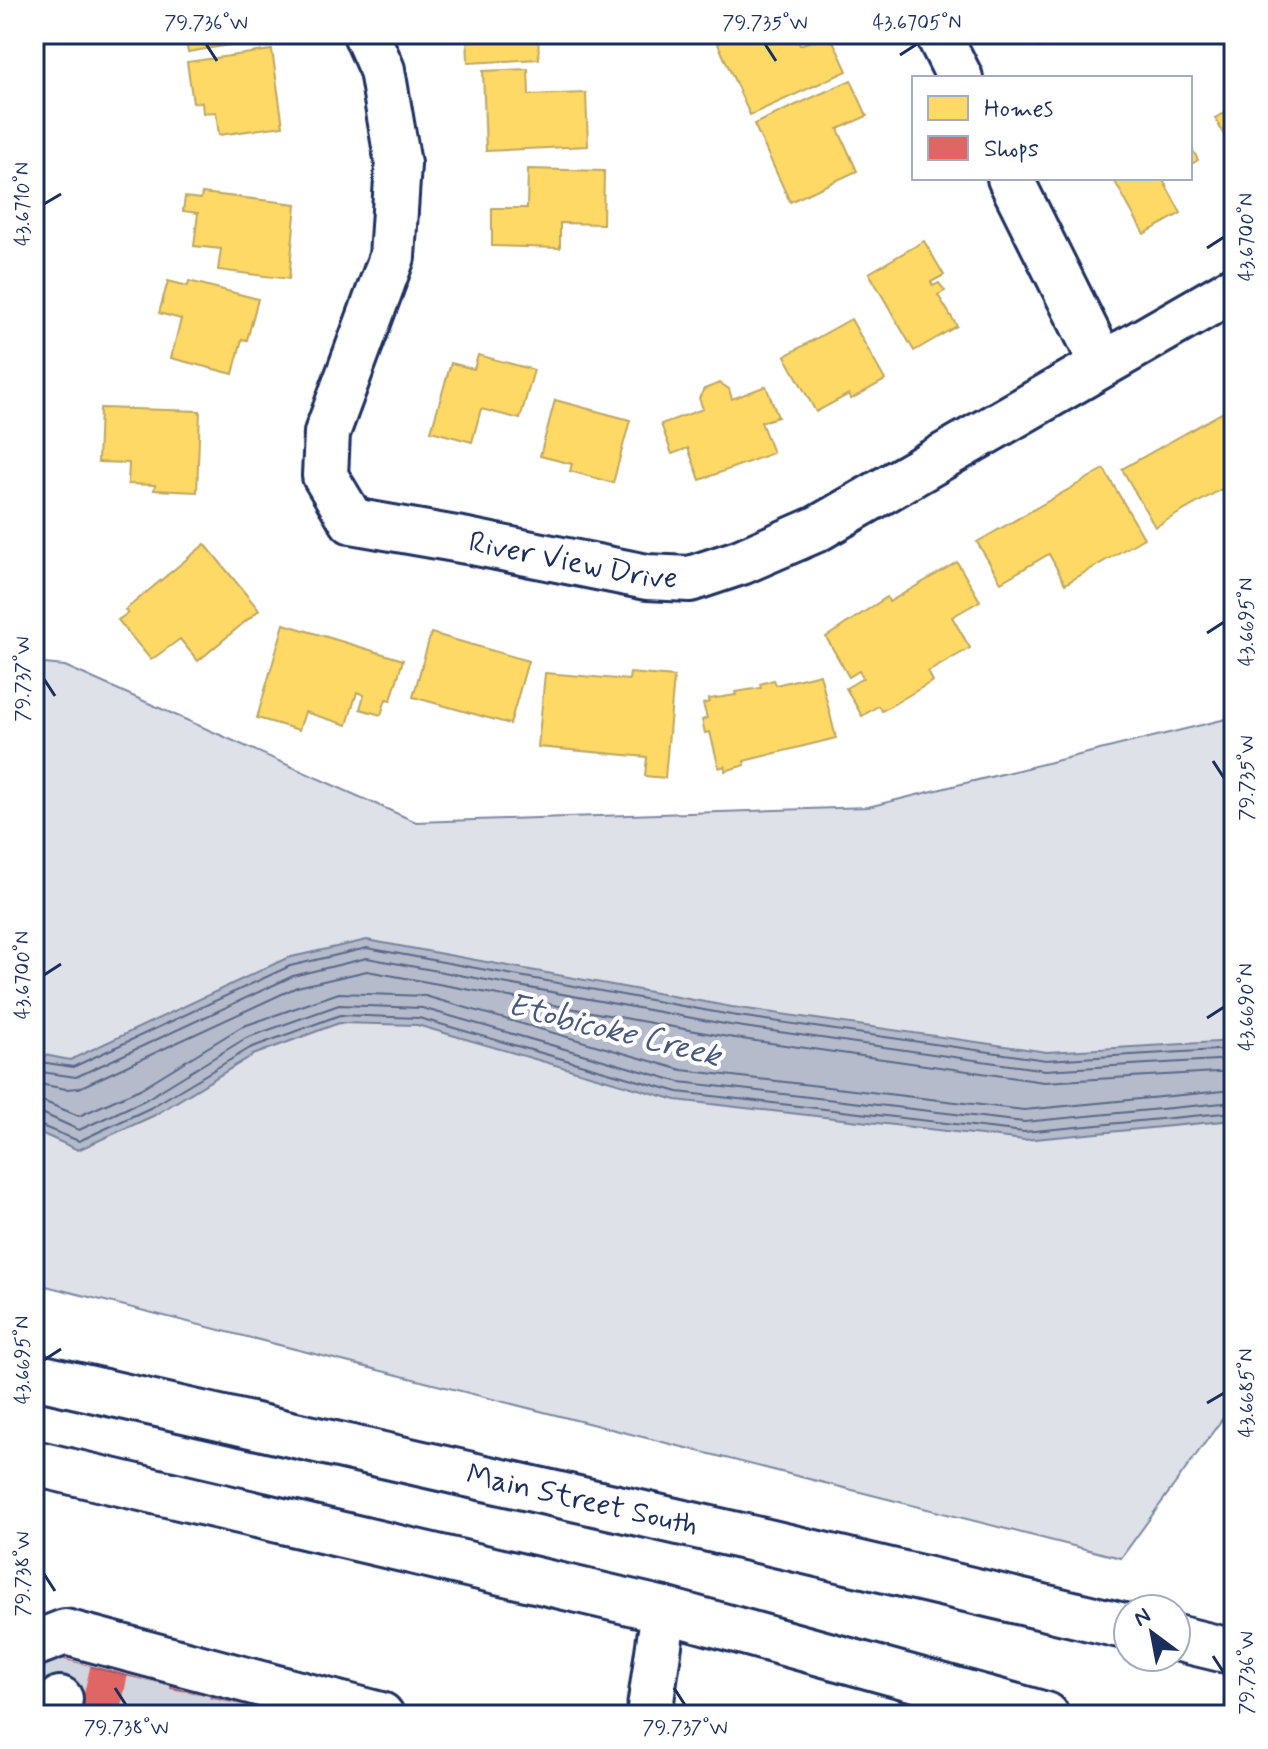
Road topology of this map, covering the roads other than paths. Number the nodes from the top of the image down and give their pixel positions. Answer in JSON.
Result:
{"nodes":[{"id":1,"x":366,"y":34,"type":"edge"},
{"id":2,"x":938,"y":34,"type":"edge"},
{"id":3,"x":959,"y":76,"type":"edge"},
{"id":4,"x":1011,"y":180,"type":"edge"},
{"id":5,"x":1234,"y":289,"type":"edge"},
{"id":6,"x":1102,"y":363,"type":"junction"},
{"id":7,"x":34,"y":1376,"type":"edge"},
{"id":8,"x":34,"y":1463,"type":"edge"},
{"id":9,"x":664,"y":1610,"type":"junction"},
{"id":10,"x":1112,"y":1623,"type":"edge"},
{"id":11,"x":1192,"y":1642,"type":"edge"},
{"id":12,"x":1234,"y":1652,"type":"edge"},
{"id":13,"x":59,"y":1671,"type":"edge"},
{"id":14,"x":297,"y":1704,"type":"edge"},
{"id":15,"x":381,"y":1715,"type":"edge"},
{"id":16,"x":649,"y":1715,"type":"edge"},
{"id":17,"x":1046,"y":1715,"type":"edge"}],
"edges":[{"from":1,"to":6,"type":"main road","name":"River View Drive"},
{"from":2,"to":3,"type":"main road"},
{"from":4,"to":6,"type":"main road"},
{"from":5,"to":6,"type":"main road","name":"River View Drive"},
{"from":7,"to":10,"type":"main road","name":"Main Street South"},
{"from":8,"to":9,"type":"main road"},
{"from":9,"to":16,"type":"main road"},
{"from":9,"to":17,"type":"main road"},
{"from":11,"to":12,"type":"main road"},
{"from":13,"to":14,"type":"main road"},
{"from":14,"to":15,"type":"main road"}]}
